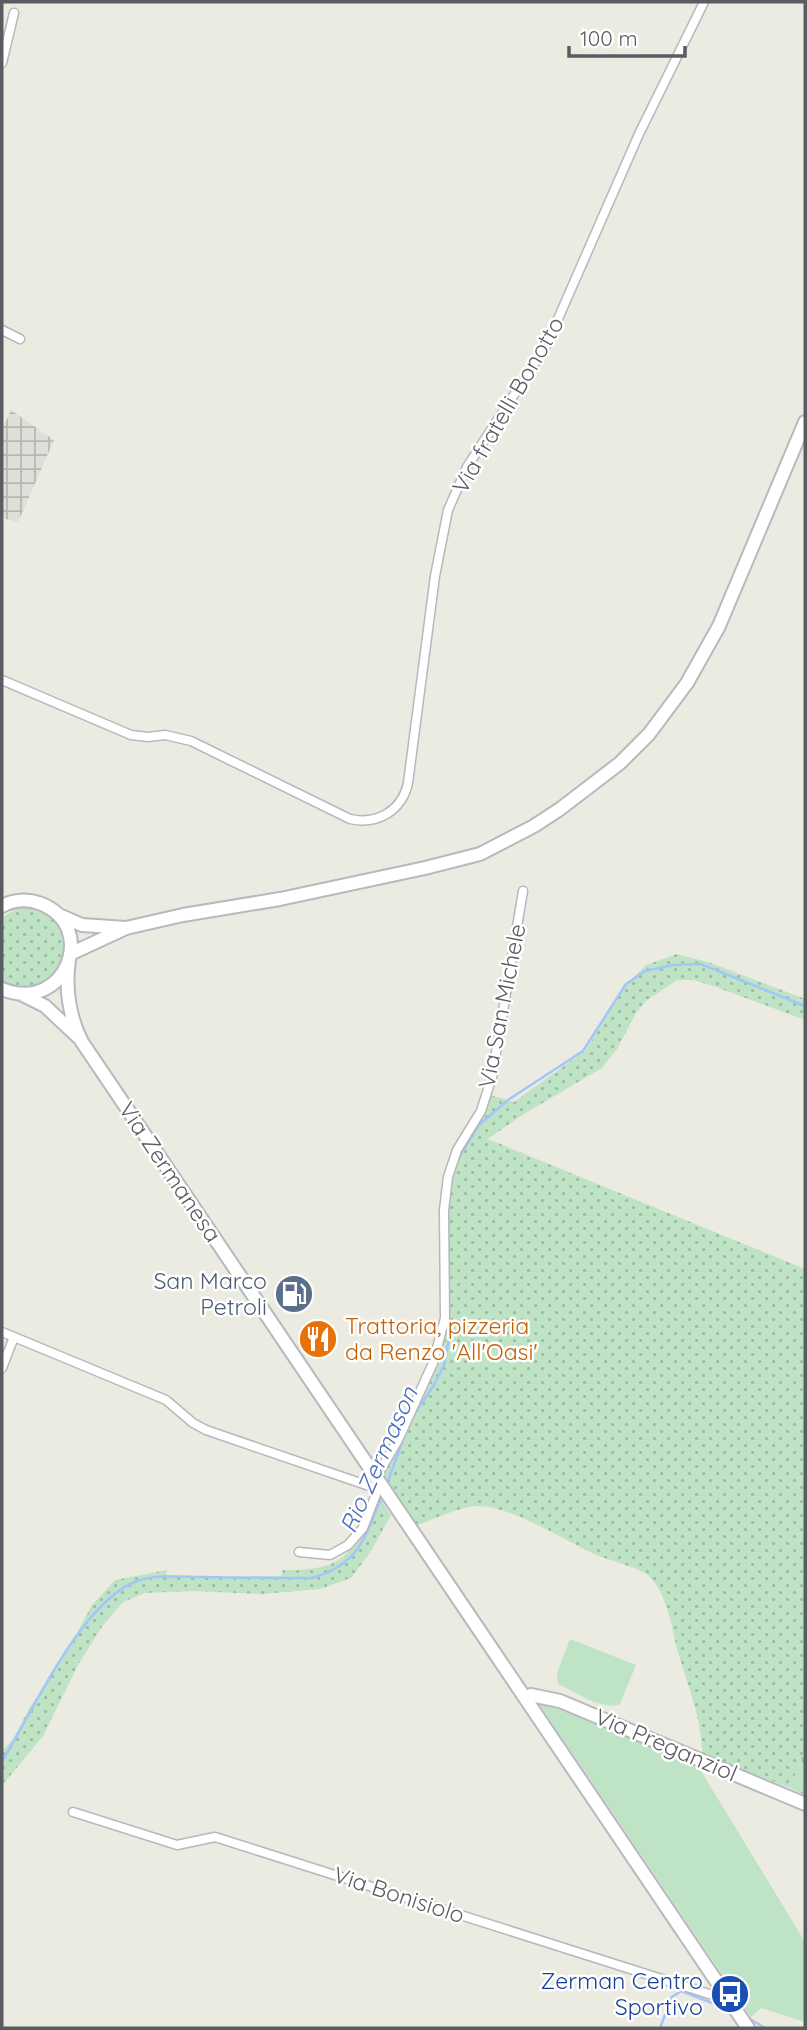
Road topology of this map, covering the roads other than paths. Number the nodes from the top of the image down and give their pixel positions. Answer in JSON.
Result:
{"nodes":[{"id":1,"x":704,"y":2,"type":"edge"},
{"id":2,"x":14,"y":13,"type":"dead end"},
{"id":3,"x":2,"y":63,"type":"edge"},
{"id":4,"x":2,"y":330,"type":"edge"},
{"id":5,"x":20,"y":340,"type":"dead end"},
{"id":6,"x":805,"y":422,"type":"edge"},
{"id":7,"x":2,"y":680,"type":"edge"},
{"id":8,"x":523,"y":891,"type":"dead end"},
{"id":9,"x":2,"y":895,"type":"edge"},
{"id":10,"x":20,"y":900,"type":"junction"},
{"id":11,"x":2,"y":906,"type":"edge"},
{"id":12,"x":57,"y":914,"type":"junction"},
{"id":13,"x":126,"y":928,"type":"junction"},
{"id":14,"x":70,"y":957,"type":"junction"},
{"id":15,"x":2,"y":989,"type":"edge"},
{"id":16,"x":20,"y":995,"type":"junction"},
{"id":17,"x":2,"y":1001,"type":"edge"},
{"id":18,"x":82,"y":1042,"type":"junction"},
{"id":19,"x":2,"y":1332,"type":"edge"},
{"id":20,"x":14,"y":1337,"type":"junction"},
{"id":21,"x":2,"y":1368,"type":"edge"},
{"id":22,"x":381,"y":1486,"type":"junction"},
{"id":23,"x":299,"y":1552,"type":"dead end"},
{"id":24,"x":526,"y":1698,"type":"junction"},
{"id":25,"x":805,"y":1804,"type":"edge"},
{"id":26,"x":73,"y":1812,"type":"dead end"},
{"id":27,"x":723,"y":1992,"type":"junction"},
{"id":28,"x":748,"y":2028,"type":"edge"}],
"edges":[{"from":1,"to":7,"type":"street","name":"Via fratelli Bonotto"},
{"from":2,"to":3,"type":"street"},
{"from":4,"to":5,"type":"street"},
{"from":6,"to":13,"type":"main road"},
{"from":8,"to":22,"type":"street","name":"Via San Michele"},
{"from":9,"to":10,"type":"main road"},
{"from":10,"to":11,"type":"main road"},
{"from":10,"to":12,"type":"main road"},
{"from":12,"to":13,"type":"main road"},
{"from":12,"to":14,"type":"main road","name":"Via Zermanesa"},
{"from":13,"to":14,"type":"main road"},
{"from":14,"to":16,"type":"main road"},
{"from":14,"to":18,"type":"main road","name":"Via Zermanesa"},
{"from":15,"to":16,"type":"main road","name":"Via Zermanesa"},
{"from":16,"to":17,"type":"main road"},
{"from":16,"to":18,"type":"main road","name":"Via Zermanesa"},
{"from":18,"to":22,"type":"main road","name":"Via Zermanesa"},
{"from":19,"to":20,"type":"street"},
{"from":20,"to":21,"type":"street"},
{"from":20,"to":22,"type":"street"},
{"from":22,"to":23,"type":"street"},
{"from":22,"to":24,"type":"main road"},
{"from":24,"to":25,"type":"main road","name":"Via Preganziol"},
{"from":24,"to":27,"type":"main road"},
{"from":26,"to":27,"type":"street","name":"Via Bonisiolo"},
{"from":27,"to":28,"type":"main road"}]}
